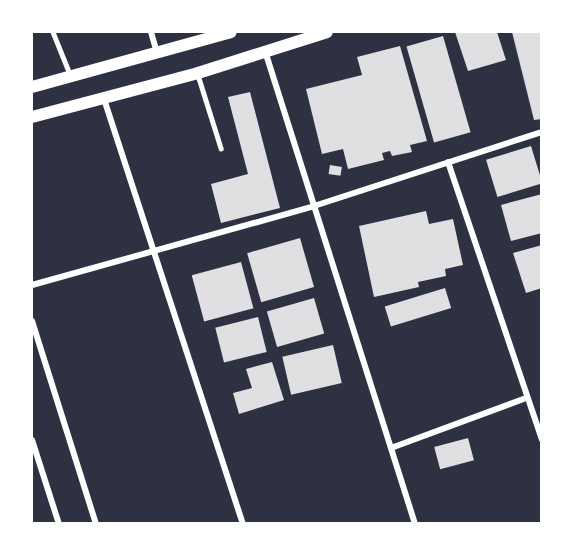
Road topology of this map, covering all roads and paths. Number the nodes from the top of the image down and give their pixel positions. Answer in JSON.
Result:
{"nodes":[{"id":1,"x":53,"y":32,"type":"edge"},
{"id":2,"x":152,"y":32,"type":"edge"},
{"id":3,"x":231,"y":32,"type":"edge"},
{"id":4,"x":327,"y":32,"type":"edge"},
{"id":5,"x":265,"y":51,"type":"junction"},
{"id":6,"x":157,"y":53,"type":"junction"},
{"id":7,"x":198,"y":73,"type":"junction"},
{"id":8,"x":71,"y":76,"type":"junction"},
{"id":9,"x":32,"y":87,"type":"edge"},
{"id":10,"x":104,"y":99,"type":"junction"},
{"id":11,"x":32,"y":117,"type":"edge"},
{"id":12,"x":542,"y":132,"type":"edge"},
{"id":13,"x":221,"y":148,"type":"dead end"},
{"id":14,"x":448,"y":162,"type":"junction"},
{"id":15,"x":314,"y":206,"type":"junction"},
{"id":16,"x":154,"y":248,"type":"junction"},
{"id":17,"x":32,"y":285,"type":"edge"},
{"id":18,"x":32,"y":321,"type":"edge"},
{"id":19,"x":526,"y":398,"type":"junction"},
{"id":20,"x":32,"y":440,"type":"edge"},
{"id":21,"x":542,"y":441,"type":"edge"},
{"id":22,"x":391,"y":448,"type":"junction"},
{"id":23,"x":59,"y":524,"type":"edge"},
{"id":24,"x":96,"y":524,"type":"edge"},
{"id":25,"x":243,"y":524,"type":"edge"},
{"id":26,"x":415,"y":524,"type":"edge"}],
"edges":[{"from":1,"to":8,"type":"lane"},
{"from":2,"to":6,"type":"street"},
{"from":3,"to":6,"type":"main road"},
{"from":4,"to":5,"type":"main road"},
{"from":5,"to":7,"type":"main road"},
{"from":5,"to":15,"type":"street"},
{"from":6,"to":8,"type":"main road"},
{"from":7,"to":10,"type":"main road"},
{"from":7,"to":13,"type":"lane"},
{"from":8,"to":9,"type":"main road"},
{"from":10,"to":11,"type":"main road"},
{"from":10,"to":16,"type":"street"},
{"from":12,"to":14,"type":"street"},
{"from":14,"to":15,"type":"street"},
{"from":14,"to":19,"type":"street"},
{"from":15,"to":16,"type":"street"},
{"from":15,"to":22,"type":"street"},
{"from":16,"to":17,"type":"street"},
{"from":16,"to":25,"type":"street"},
{"from":18,"to":24,"type":"street"},
{"from":19,"to":21,"type":"street"},
{"from":19,"to":22,"type":"street"},
{"from":20,"to":23,"type":"street"},
{"from":22,"to":26,"type":"street"}]}
